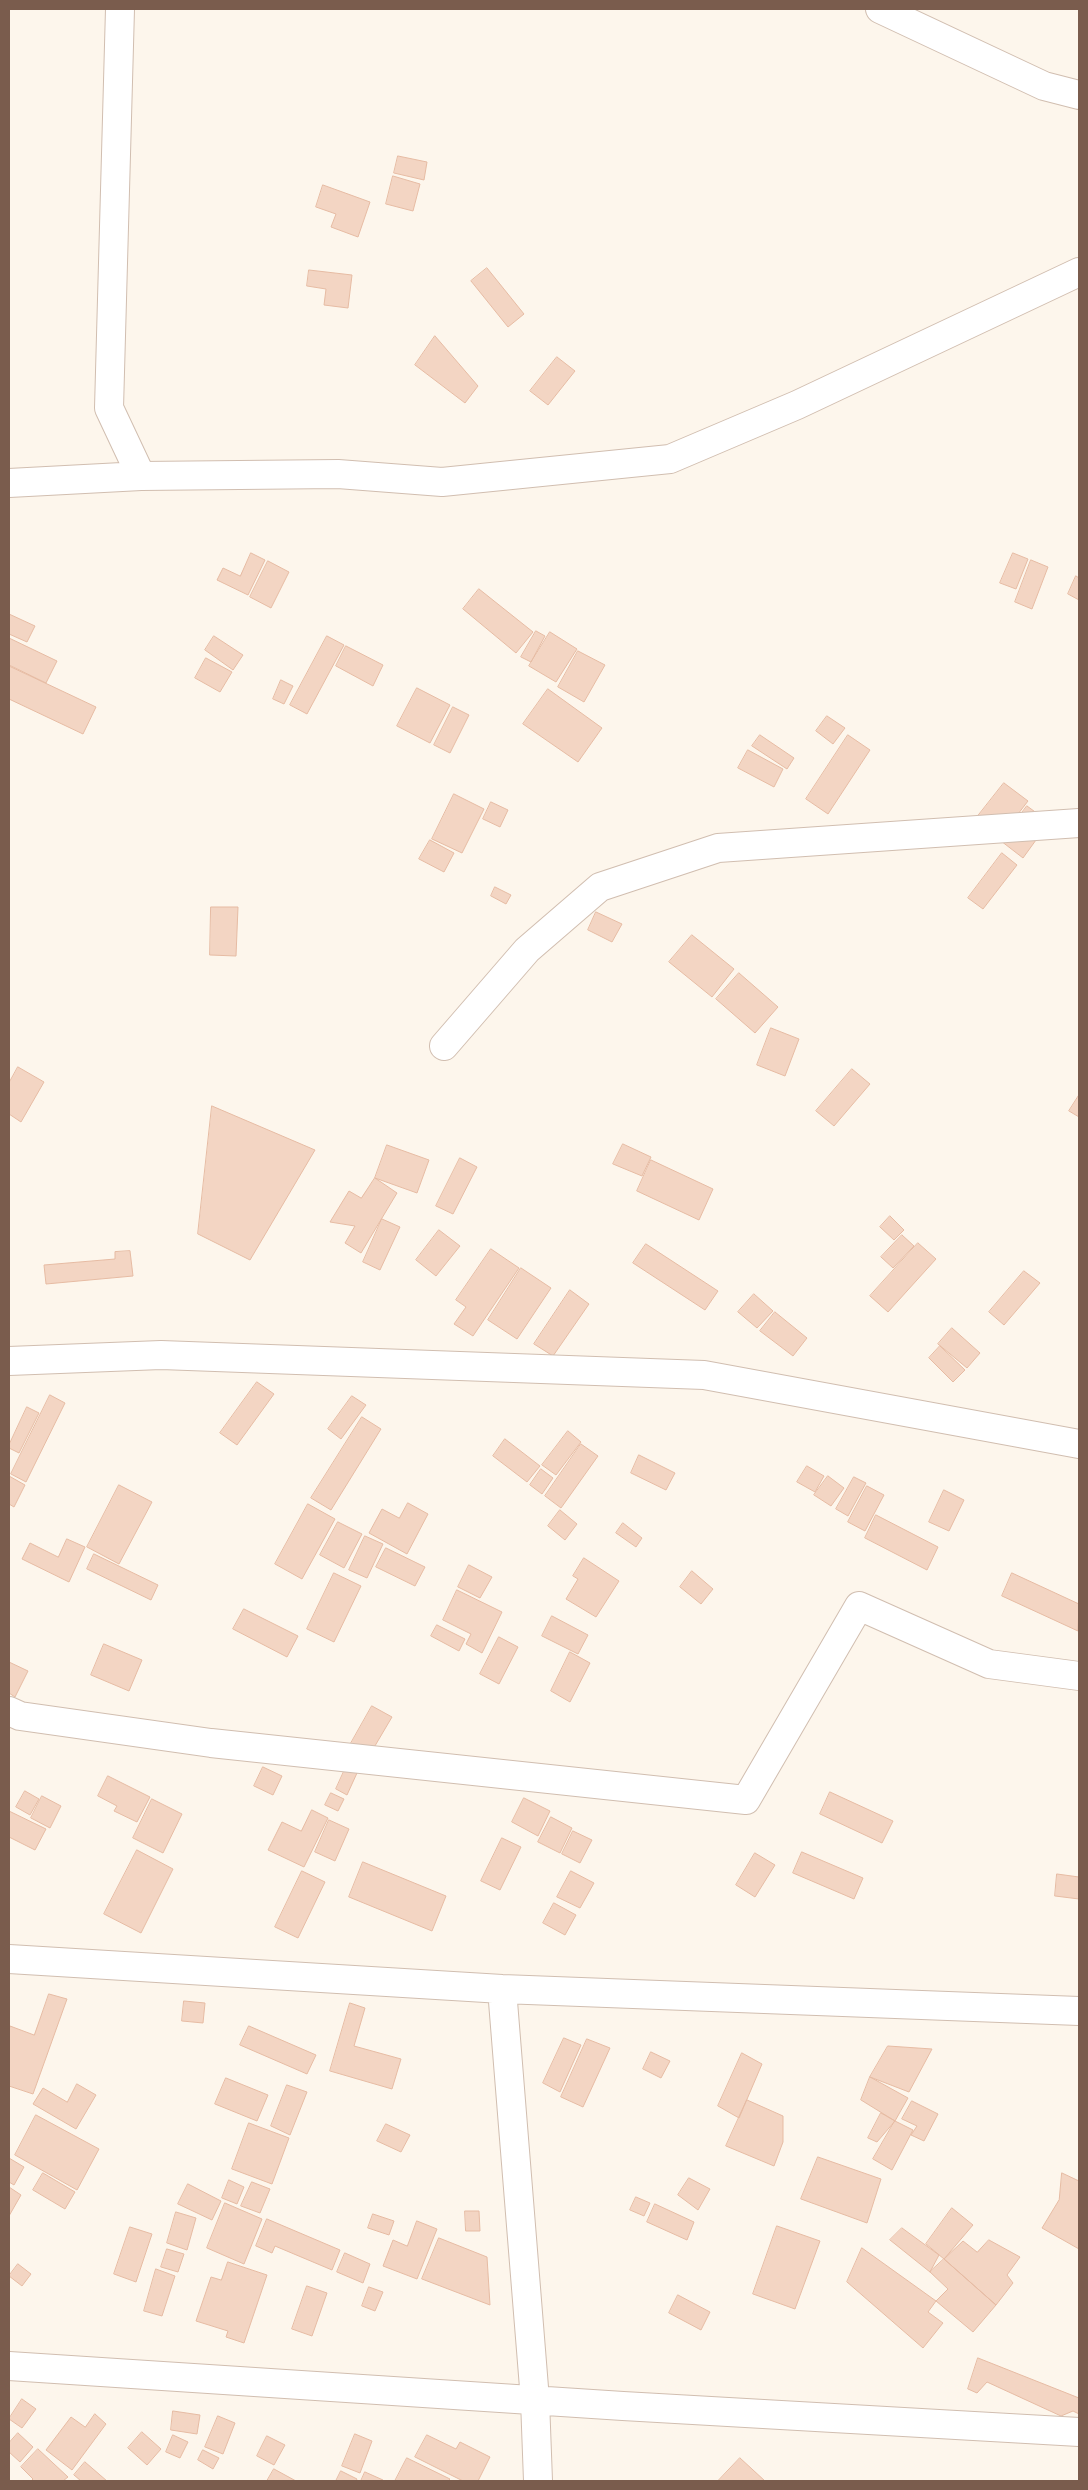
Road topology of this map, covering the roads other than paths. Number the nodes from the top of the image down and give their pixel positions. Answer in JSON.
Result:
{"nodes":[{"id":1,"x":120,"y":9,"type":"edge"},
{"id":2,"x":880,"y":9,"type":"edge"},
{"id":3,"x":1079,"y":95,"type":"edge"},
{"id":4,"x":1079,"y":272,"type":"edge"},
{"id":5,"x":140,"y":476,"type":"junction"},
{"id":6,"x":9,"y":483,"type":"edge"},
{"id":7,"x":1079,"y":823,"type":"edge"},
{"id":8,"x":444,"y":1046,"type":"dead end"},
{"id":9,"x":9,"y":1361,"type":"edge"},
{"id":10,"x":1079,"y":1444,"type":"edge"},
{"id":11,"x":1079,"y":1676,"type":"edge"},
{"id":12,"x":9,"y":1711,"type":"edge"},
{"id":13,"x":9,"y":1959,"type":"edge"},
{"id":14,"x":502,"y":1990,"type":"junction"},
{"id":15,"x":1079,"y":2011,"type":"edge"},
{"id":16,"x":9,"y":2366,"type":"edge"},
{"id":17,"x":536,"y":2400,"type":"junction"},
{"id":18,"x":1079,"y":2432,"type":"edge"},
{"id":19,"x":538,"y":2481,"type":"edge"}],
"edges":[{"from":1,"to":5,"type":"street"},
{"from":2,"to":3,"type":"street"},
{"from":4,"to":5,"type":"street"},
{"from":5,"to":6,"type":"street"},
{"from":7,"to":8,"type":"street"},
{"from":9,"to":10,"type":"street"},
{"from":11,"to":12,"type":"street"},
{"from":13,"to":14,"type":"street"},
{"from":14,"to":15,"type":"street"},
{"from":14,"to":17,"type":"street"},
{"from":16,"to":17,"type":"street"},
{"from":17,"to":18,"type":"street"},
{"from":17,"to":19,"type":"street"}]}
